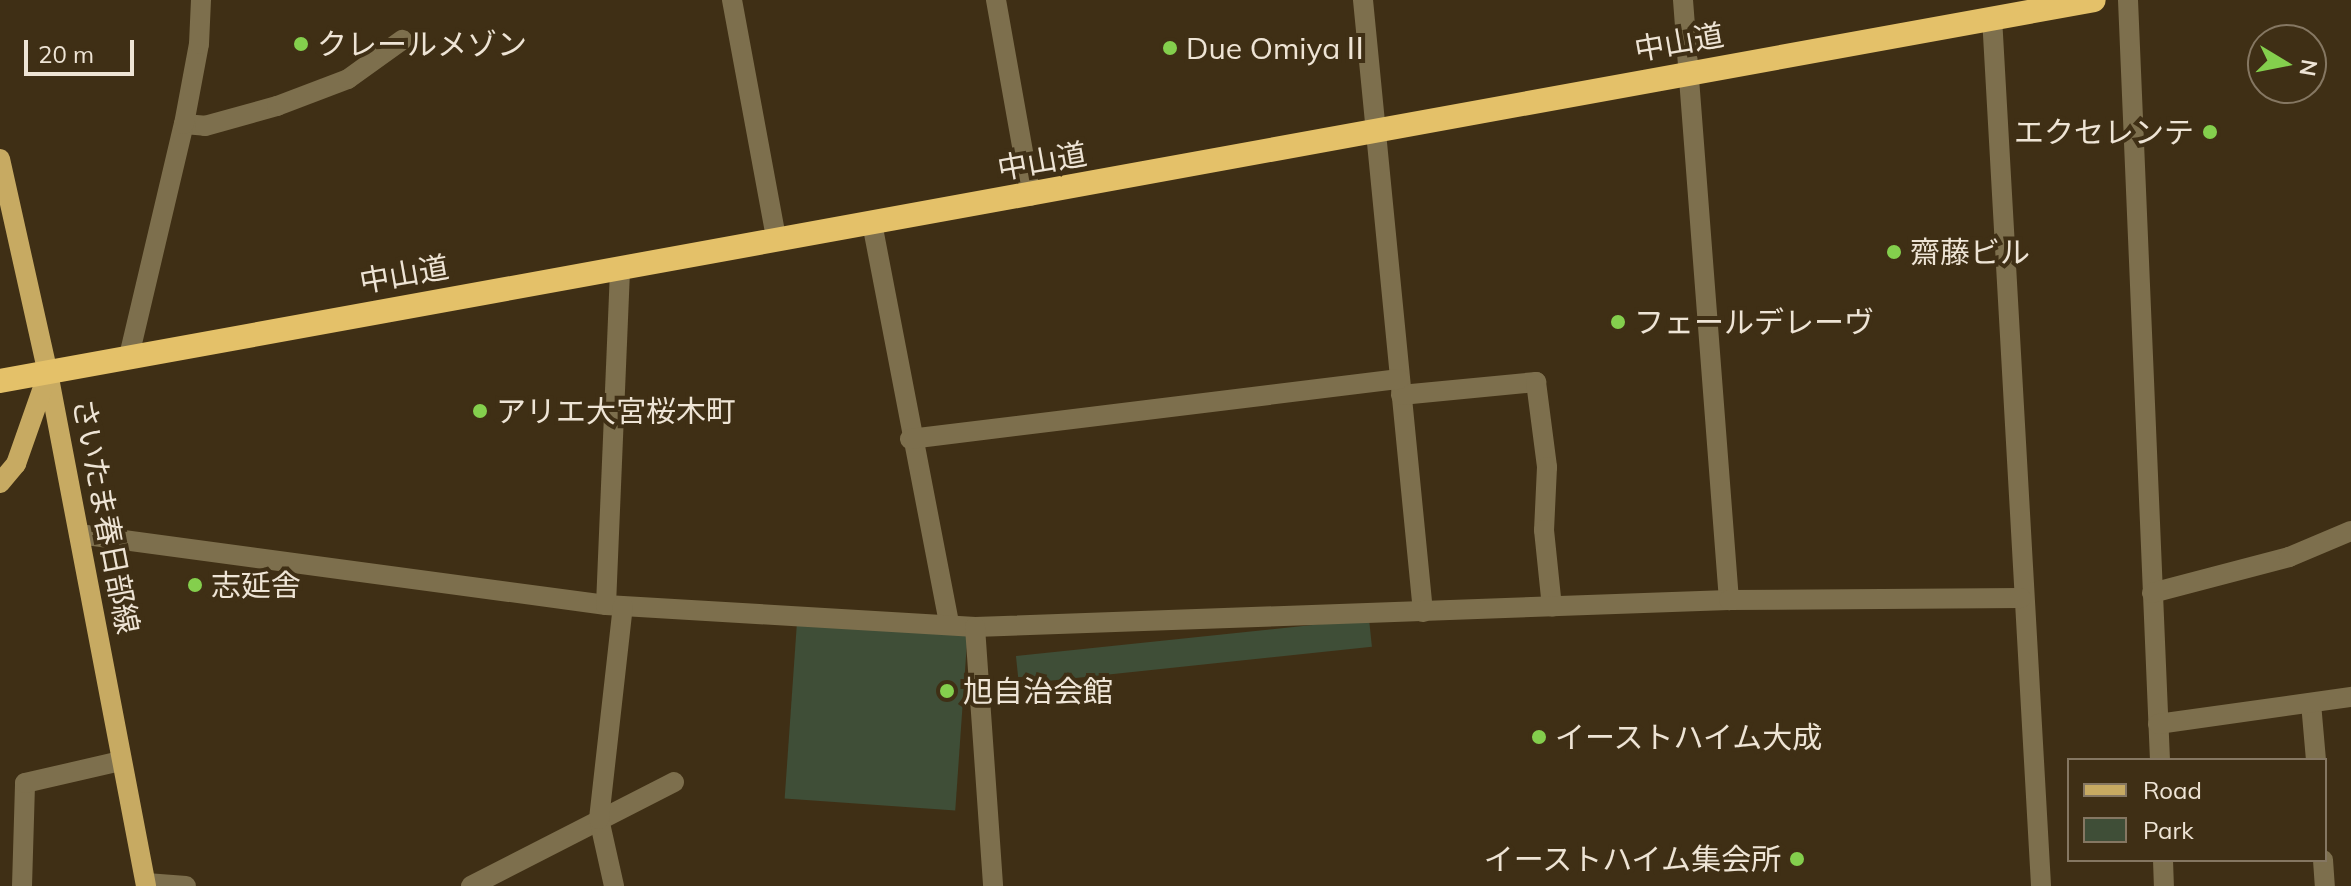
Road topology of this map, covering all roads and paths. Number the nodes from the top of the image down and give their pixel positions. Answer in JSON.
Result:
{"nodes":[{"id":1,"x":201,"y":0,"type":"edge"},
{"id":2,"x":732,"y":0,"type":"edge"},
{"id":3,"x":996,"y":0,"type":"edge"},
{"id":4,"x":1363,"y":0,"type":"edge"},
{"id":5,"x":1683,"y":0,"type":"edge"},
{"id":6,"x":2094,"y":0,"type":"edge"},
{"id":7,"x":2128,"y":0,"type":"edge"},
{"id":8,"x":2048,"y":4,"type":"edge"},
{"id":9,"x":1992,"y":17,"type":"junction"},
{"id":10,"x":402,"y":40,"type":"dead end"},
{"id":11,"x":1685,"y":73,"type":"junction"},
{"id":12,"x":184,"y":124,"type":"junction"},
{"id":13,"x":1377,"y":129,"type":"junction"},
{"id":14,"x":0,"y":159,"type":"edge"},
{"id":15,"x":1031,"y":196,"type":"junction"},
{"id":16,"x":872,"y":223,"type":"junction"},
{"id":17,"x":776,"y":238,"type":"junction"},
{"id":18,"x":620,"y":267,"type":"junction"},
{"id":19,"x":129,"y":356,"type":"junction"},
{"id":20,"x":48,"y":373,"type":"junction"},
{"id":21,"x":0,"y":381,"type":"edge"},
{"id":22,"x":1400,"y":387,"type":"junction"},
{"id":23,"x":910,"y":439,"type":"junction"},
{"id":24,"x":0,"y":483,"type":"edge"},
{"id":25,"x":2351,"y":531,"type":"edge"},
{"id":26,"x":79,"y":534,"type":"junction"},
{"id":27,"x":2152,"y":593,"type":"junction"},
{"id":28,"x":2021,"y":598,"type":"junction"},
{"id":29,"x":1729,"y":600,"type":"junction"},
{"id":30,"x":615,"y":606,"type":"junction"},
{"id":31,"x":1552,"y":607,"type":"junction"},
{"id":32,"x":1423,"y":612,"type":"junction"},
{"id":33,"x":949,"y":623,"type":"junction"},
{"id":34,"x":975,"y":627,"type":"junction"},
{"id":35,"x":2351,"y":697,"type":"edge"},
{"id":36,"x":2311,"y":703,"type":"junction"},
{"id":37,"x":2158,"y":724,"type":"junction"},
{"id":38,"x":2160,"y":758,"type":"edge"},
{"id":39,"x":2316,"y":758,"type":"edge"},
{"id":40,"x":121,"y":761,"type":"junction"},
{"id":41,"x":674,"y":782,"type":"dead end"},
{"id":42,"x":599,"y":819,"type":"junction"},
{"id":43,"x":2163,"y":862,"type":"edge"},
{"id":44,"x":2323,"y":862,"type":"edge"},
{"id":45,"x":146,"y":884,"type":"edge"},
{"id":46,"x":22,"y":886,"type":"edge"},
{"id":47,"x":186,"y":886,"type":"edge"},
{"id":48,"x":471,"y":886,"type":"edge"},
{"id":49,"x":614,"y":886,"type":"edge"},
{"id":50,"x":993,"y":886,"type":"edge"},
{"id":51,"x":2041,"y":886,"type":"edge"},
{"id":52,"x":2164,"y":886,"type":"edge"},
{"id":53,"x":2325,"y":886,"type":"edge"}],
"edges":[{"from":1,"to":12,"type":"street"},
{"from":2,"to":17,"type":"street"},
{"from":3,"to":15,"type":"street"},
{"from":4,"to":13,"type":"street"},
{"from":5,"to":11,"type":"street"},
{"from":6,"to":8,"type":"highway","name":"中山道"},
{"from":7,"to":27,"type":"street"},
{"from":8,"to":9,"type":"highway","name":"中山道"},
{"from":9,"to":11,"type":"highway","name":"中山道"},
{"from":9,"to":28,"type":"street"},
{"from":10,"to":12,"type":"street"},
{"from":11,"to":13,"type":"highway","name":"中山道"},
{"from":11,"to":29,"type":"street"},
{"from":12,"to":19,"type":"street"},
{"from":13,"to":15,"type":"highway","name":"中山道"},
{"from":13,"to":22,"type":"street"},
{"from":14,"to":20,"type":"main road","name":"さいたま春日部線"},
{"from":15,"to":16,"type":"highway","name":"中山道"},
{"from":16,"to":17,"type":"highway","name":"中山道"},
{"from":16,"to":23,"type":"street"},
{"from":17,"to":18,"type":"highway","name":"中山道"},
{"from":18,"to":19,"type":"highway","name":"中山道"},
{"from":18,"to":30,"type":"street"},
{"from":19,"to":20,"type":"highway","name":"中山道"},
{"from":20,"to":21,"type":"highway","name":"中山道"},
{"from":20,"to":24,"type":"main road"},
{"from":20,"to":26,"type":"main road","name":"さいたま春日部線"},
{"from":22,"to":23,"type":"street"},
{"from":22,"to":31,"type":"street"},
{"from":22,"to":32,"type":"street"},
{"from":23,"to":33,"type":"street"},
{"from":25,"to":27,"type":"street"},
{"from":26,"to":30,"type":"street"},
{"from":26,"to":40,"type":"main road","name":"さいたま春日部線"},
{"from":27,"to":37,"type":"street"},
{"from":28,"to":29,"type":"street"},
{"from":28,"to":51,"type":"street"},
{"from":29,"to":31,"type":"street"},
{"from":30,"to":33,"type":"street"},
{"from":30,"to":42,"type":"street"},
{"from":31,"to":32,"type":"street"},
{"from":32,"to":34,"type":"street"},
{"from":33,"to":34,"type":"street"},
{"from":34,"to":50,"type":"street"},
{"from":35,"to":36,"type":"street"},
{"from":36,"to":37,"type":"street"},
{"from":36,"to":39,"type":"street"},
{"from":37,"to":38,"type":"street"},
{"from":40,"to":45,"type":"main road","name":"さいたま春日部線"},
{"from":40,"to":46,"type":"street"},
{"from":41,"to":42,"type":"street"},
{"from":42,"to":48,"type":"street"},
{"from":42,"to":49,"type":"street"},
{"from":43,"to":52,"type":"street"},
{"from":44,"to":53,"type":"street"},
{"from":45,"to":47,"type":"street"}]}
